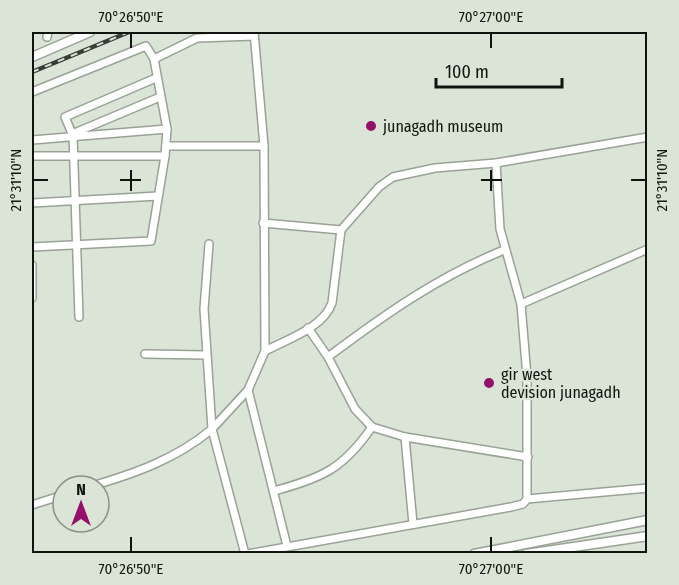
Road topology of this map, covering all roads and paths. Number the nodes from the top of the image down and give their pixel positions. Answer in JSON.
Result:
{"nodes":[{"id":1,"x":90,"y":32,"type":"edge"},
{"id":2,"x":254,"y":34,"type":"edge"},
{"id":3,"x":32,"y":57,"type":"edge"},
{"id":4,"x":154,"y":59,"type":"junction"},
{"id":5,"x":156,"y":78,"type":"junction"},
{"id":6,"x":32,"y":92,"type":"edge"},
{"id":7,"x":160,"y":97,"type":"junction"},
{"id":8,"x":167,"y":129,"type":"junction"},
{"id":9,"x":72,"y":135,"type":"junction"},
{"id":10,"x":648,"y":137,"type":"edge"},
{"id":11,"x":32,"y":140,"type":"edge"},
{"id":12,"x":166,"y":146,"type":"junction"},
{"id":13,"x":264,"y":146,"type":"junction"},
{"id":14,"x":32,"y":156,"type":"edge"},
{"id":15,"x":73,"y":156,"type":"junction"},
{"id":16,"x":165,"y":156,"type":"junction"},
{"id":17,"x":496,"y":163,"type":"junction"},
{"id":18,"x":158,"y":196,"type":"junction"},
{"id":19,"x":74,"y":200,"type":"junction"},
{"id":20,"x":32,"y":202,"type":"edge"},
{"id":21,"x":263,"y":223,"type":"junction"},
{"id":22,"x":341,"y":230,"type":"junction"},
{"id":23,"x":209,"y":244,"type":"dead end"},
{"id":24,"x":76,"y":245,"type":"junction"},
{"id":25,"x":32,"y":247,"type":"edge"},
{"id":26,"x":648,"y":249,"type":"edge"},
{"id":27,"x":504,"y":250,"type":"junction"},
{"id":28,"x":32,"y":265,"type":"edge"},
{"id":29,"x":32,"y":298,"type":"edge"},
{"id":30,"x":520,"y":304,"type":"junction"},
{"id":31,"x":79,"y":317,"type":"dead end"},
{"id":32,"x":308,"y":328,"type":"junction"},
{"id":33,"x":265,"y":351,"type":"junction"},
{"id":34,"x":145,"y":354,"type":"dead end"},
{"id":35,"x":206,"y":355,"type":"junction"},
{"id":36,"x":328,"y":357,"type":"junction"},
{"id":37,"x":248,"y":390,"type":"junction"},
{"id":38,"x":372,"y":427,"type":"junction"},
{"id":39,"x":212,"y":429,"type":"junction"},
{"id":40,"x":405,"y":437,"type":"junction"},
{"id":41,"x":528,"y":457,"type":"junction"},
{"id":42,"x":111,"y":480,"type":"edge"},
{"id":43,"x":648,"y":488,"type":"edge"},
{"id":44,"x":274,"y":491,"type":"junction"},
{"id":45,"x":51,"y":499,"type":"edge"},
{"id":46,"x":527,"y":499,"type":"junction"},
{"id":47,"x":32,"y":505,"type":"edge"},
{"id":48,"x":648,"y":520,"type":"edge"},
{"id":49,"x":413,"y":524,"type":"junction"},
{"id":50,"x":648,"y":536,"type":"edge"},
{"id":51,"x":287,"y":546,"type":"junction"},
{"id":52,"x":247,"y":554,"type":"edge"},
{"id":53,"x":474,"y":554,"type":"edge"},
{"id":54,"x":526,"y":554,"type":"edge"}],
"edges":[{"from":1,"to":3,"type":"street"},
{"from":2,"to":4,"type":"street"},
{"from":2,"to":13,"type":"street"},
{"from":4,"to":5,"type":"street"},
{"from":4,"to":6,"type":"street"},
{"from":5,"to":7,"type":"street"},
{"from":5,"to":9,"type":"street"},
{"from":7,"to":8,"type":"street"},
{"from":7,"to":9,"type":"street"},
{"from":8,"to":9,"type":"street"},
{"from":8,"to":12,"type":"street"},
{"from":9,"to":11,"type":"street"},
{"from":9,"to":15,"type":"street"},
{"from":10,"to":17,"type":"street"},
{"from":12,"to":13,"type":"street"},
{"from":12,"to":16,"type":"street"},
{"from":13,"to":21,"type":"street"},
{"from":14,"to":15,"type":"street"},
{"from":15,"to":16,"type":"street"},
{"from":15,"to":19,"type":"street"},
{"from":16,"to":18,"type":"street"},
{"from":17,"to":22,"type":"street"},
{"from":17,"to":27,"type":"street"},
{"from":18,"to":19,"type":"street"},
{"from":18,"to":24,"type":"street"},
{"from":19,"to":20,"type":"street"},
{"from":19,"to":24,"type":"street"},
{"from":21,"to":22,"type":"street"},
{"from":21,"to":33,"type":"street"},
{"from":22,"to":32,"type":"street"},
{"from":23,"to":35,"type":"street"},
{"from":24,"to":25,"type":"street"},
{"from":24,"to":31,"type":"street"},
{"from":26,"to":30,"type":"street"},
{"from":27,"to":30,"type":"street"},
{"from":27,"to":36,"type":"street"},
{"from":28,"to":29,"type":"street"},
{"from":30,"to":41,"type":"street"},
{"from":32,"to":33,"type":"street"},
{"from":32,"to":36,"type":"street"},
{"from":33,"to":37,"type":"street"},
{"from":34,"to":35,"type":"street"},
{"from":35,"to":39,"type":"street"},
{"from":36,"to":38,"type":"street"},
{"from":37,"to":39,"type":"street"},
{"from":37,"to":44,"type":"street"},
{"from":38,"to":40,"type":"street"},
{"from":38,"to":44,"type":"street"},
{"from":39,"to":42,"type":"street"},
{"from":39,"to":52,"type":"street"},
{"from":40,"to":41,"type":"street"},
{"from":40,"to":49,"type":"street"},
{"from":41,"to":46,"type":"street"},
{"from":43,"to":46,"type":"street"},
{"from":44,"to":51,"type":"street"},
{"from":45,"to":47,"type":"street"},
{"from":46,"to":49,"type":"street"},
{"from":48,"to":53,"type":"street"},
{"from":49,"to":51,"type":"street"},
{"from":50,"to":54,"type":"street"},
{"from":51,"to":52,"type":"street"}]}
